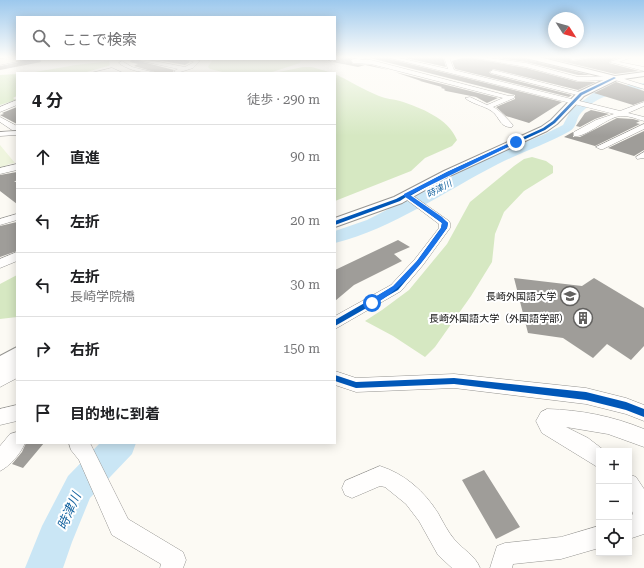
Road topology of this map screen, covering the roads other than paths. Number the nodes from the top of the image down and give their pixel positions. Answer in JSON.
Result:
{"nodes":[{"id":1,"x":457,"y":84,"type":"edge"},
{"id":2,"x":501,"y":84,"type":"edge"},
{"id":3,"x":543,"y":84,"type":"joint"},
{"id":4,"x":575,"y":84,"type":"edge"},
{"id":5,"x":603,"y":84,"type":"edge"},
{"id":6,"x":634,"y":84,"type":"edge"},
{"id":7,"x":644,"y":87,"type":"edge"},
{"id":8,"x":593,"y":88,"type":"junction"},
{"id":9,"x":527,"y":90,"type":"junction"},
{"id":10,"x":468,"y":98,"type":"dead end"},
{"id":11,"x":509,"y":98,"type":"junction"},
{"id":12,"x":576,"y":99,"type":"junction"},
{"id":13,"x":16,"y":102,"type":"edge"},
{"id":14,"x":644,"y":104,"type":"edge"},
{"id":15,"x":488,"y":107,"type":"junction"},
{"id":16,"x":0,"y":110,"type":"edge"},
{"id":17,"x":620,"y":114,"type":"junction"},
{"id":18,"x":0,"y":119,"type":"edge"},
{"id":19,"x":644,"y":119,"type":"edge"},
{"id":20,"x":509,"y":125,"type":"dead end"},
{"id":21,"x":644,"y":126,"type":"edge"},
{"id":22,"x":16,"y":130,"type":"edge"},
{"id":23,"x":0,"y":134,"type":"edge"},
{"id":24,"x":577,"y":134,"type":"dead end"},
{"id":25,"x":600,"y":147,"type":"dead end"},
{"id":26,"x":16,"y":167,"type":"edge"},
{"id":27,"x":0,"y":171,"type":"edge"},
{"id":28,"x":406,"y":195,"type":"junction"},
{"id":29,"x":16,"y":217,"type":"edge"},
{"id":30,"x":0,"y":222,"type":"edge"},
{"id":31,"x":336,"y":223,"type":"edge"},
{"id":32,"x":16,"y":256,"type":"edge"},
{"id":33,"x":0,"y":264,"type":"edge"},
{"id":34,"x":336,"y":322,"type":"edge"},
{"id":35,"x":16,"y":356,"type":"edge"},
{"id":36,"x":0,"y":366,"type":"edge"},
{"id":37,"x":16,"y":370,"type":"edge"},
{"id":38,"x":336,"y":378,"type":"edge"},
{"id":39,"x":0,"y":380,"type":"edge"},
{"id":40,"x":16,"y":413,"type":"edge"},
{"id":41,"x":644,"y":413,"type":"edge"},
{"id":42,"x":0,"y":417,"type":"edge"},
{"id":43,"x":644,"y":438,"type":"edge"},
{"id":44,"x":16,"y":442,"type":"edge"},
{"id":45,"x":82,"y":448,"type":"edge"},
{"id":46,"x":596,"y":456,"type":"edge"},
{"id":47,"x":0,"y":461,"type":"edge"},
{"id":48,"x":352,"y":488,"type":"dead end"},
{"id":49,"x":632,"y":488,"type":"edge"},
{"id":50,"x":644,"y":516,"type":"edge"},
{"id":51,"x":632,"y":527,"type":"edge"},
{"id":52,"x":596,"y":538,"type":"edge"},
{"id":53,"x":171,"y":568,"type":"edge"},
{"id":54,"x":470,"y":568,"type":"edge"},
{"id":55,"x":501,"y":568,"type":"edge"}],
"edges":[{"from":1,"to":11,"type":"street"},
{"from":2,"to":9,"type":"street"},
{"from":3,"to":9,"type":"street"},
{"from":3,"to":12,"type":"street"},
{"from":4,"to":8,"type":"street"},
{"from":5,"to":8,"type":"street"},
{"from":6,"to":7,"type":"street"},
{"from":8,"to":12,"type":"street"},
{"from":9,"to":11,"type":"street"},
{"from":9,"to":12,"type":"street"},
{"from":10,"to":15,"type":"street"},
{"from":11,"to":15,"type":"street"},
{"from":12,"to":17,"type":"street"},
{"from":12,"to":28,"type":"street"},
{"from":13,"to":16,"type":"street"},
{"from":14,"to":17,"type":"street"},
{"from":15,"to":20,"type":"street"},
{"from":17,"to":19,"type":"street"},
{"from":17,"to":24,"type":"street"},
{"from":18,"to":22,"type":"street"},
{"from":21,"to":25,"type":"street"},
{"from":22,"to":23,"type":"street"},
{"from":26,"to":27,"type":"street"},
{"from":28,"to":31,"type":"street"},
{"from":28,"to":34,"type":"street"},
{"from":29,"to":30,"type":"street"},
{"from":32,"to":33,"type":"street"},
{"from":35,"to":36,"type":"street"},
{"from":37,"to":39,"type":"street"},
{"from":38,"to":41,"type":"street"},
{"from":40,"to":42,"type":"street"},
{"from":43,"to":46,"type":"street"},
{"from":44,"to":47,"type":"street"},
{"from":45,"to":53,"type":"street"},
{"from":48,"to":54,"type":"street"},
{"from":49,"to":50,"type":"street"},
{"from":50,"to":51,"type":"street"},
{"from":52,"to":55,"type":"street"}]}
